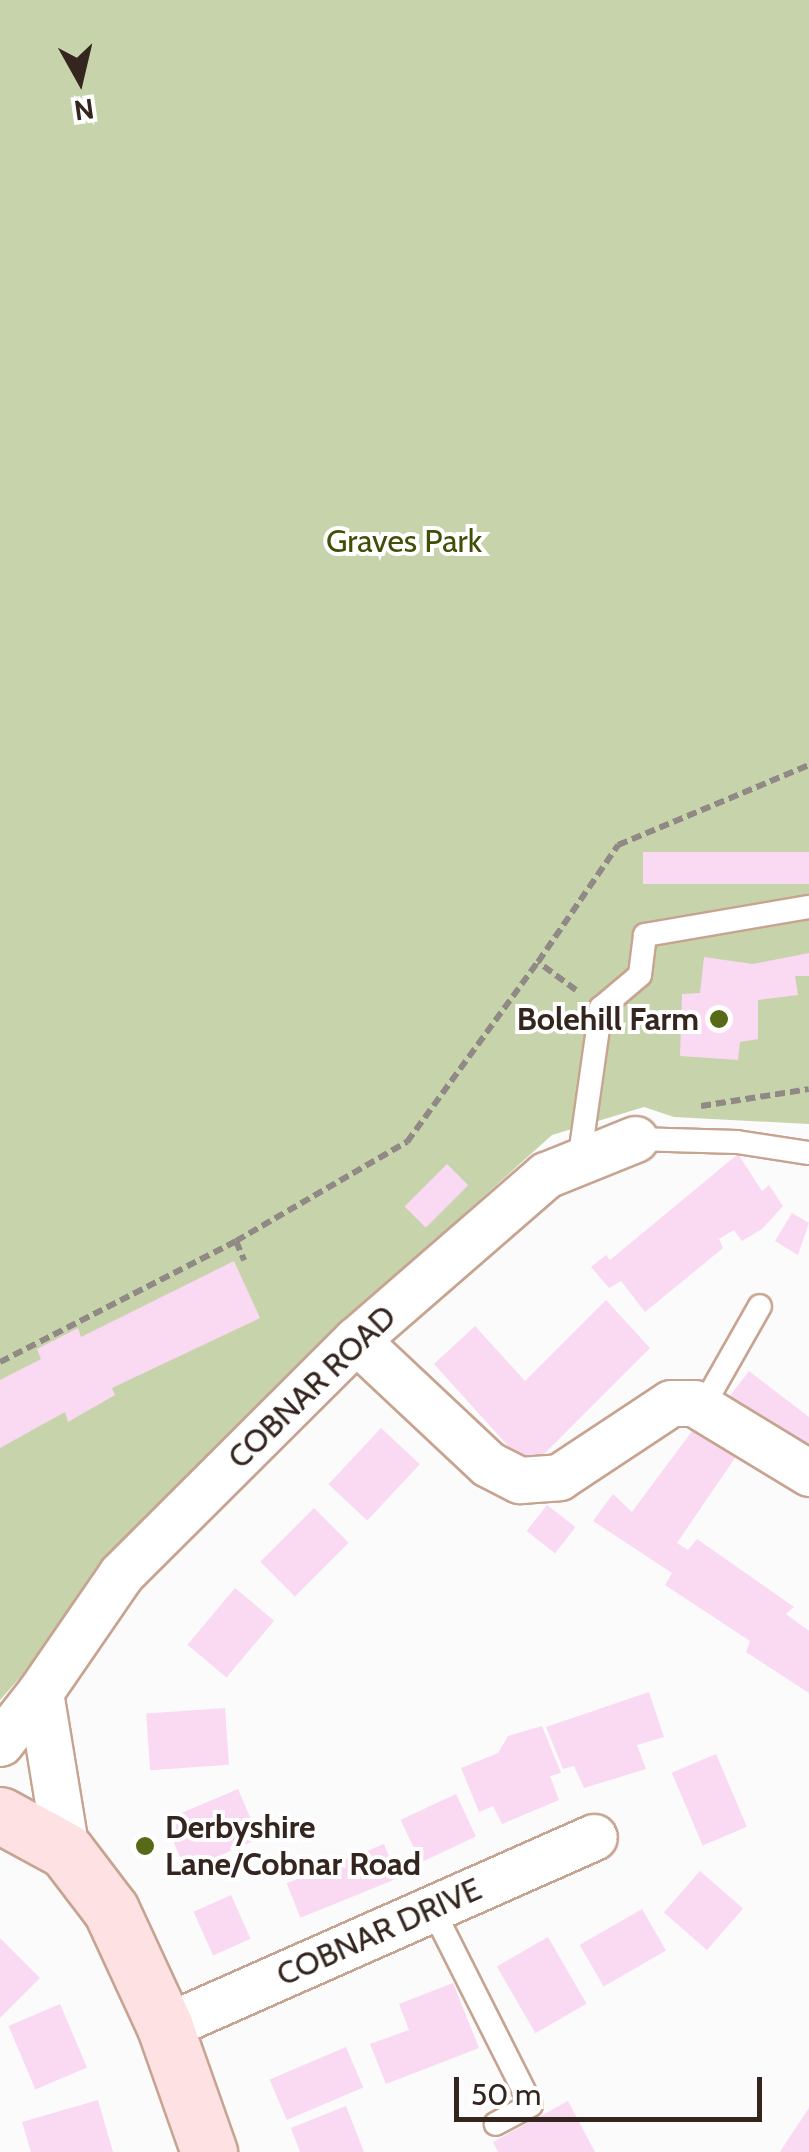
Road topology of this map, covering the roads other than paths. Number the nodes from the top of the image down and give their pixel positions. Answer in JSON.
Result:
{"nodes":[{"id":1,"x":809,"y":907,"type":"edge"},
{"id":2,"x":635,"y":1140,"type":"joint"},
{"id":3,"x":809,"y":1154,"type":"edge"},
{"id":4,"x":578,"y":1162,"type":"junction"},
{"id":5,"x":760,"y":1306,"type":"dead end"},
{"id":6,"x":356,"y":1340,"type":"junction"},
{"id":7,"x":702,"y":1408,"type":"junction"},
{"id":8,"x":809,"y":1473,"type":"edge"},
{"id":9,"x":40,"y":1692,"type":"junction"},
{"id":10,"x":0,"y":1743,"type":"edge"},
{"id":11,"x":0,"y":1815,"type":"edge"},
{"id":12,"x":594,"y":1836,"type":"dead end"},
{"id":13,"x":66,"y":1851,"type":"junction"},
{"id":14,"x":432,"y":1908,"type":"junction"},
{"id":15,"x":165,"y":2028,"type":"junction"},
{"id":16,"x":496,"y":2124,"type":"dead end"},
{"id":17,"x":209,"y":2152,"type":"edge"}],
"edges":[{"from":1,"to":4,"type":"lane"},
{"from":2,"to":3,"type":"lane"},
{"from":2,"to":4,"type":"street","name":"COBNAR ROAD"},
{"from":4,"to":6,"type":"street","name":"COBNAR ROAD"},
{"from":5,"to":7,"type":"lane"},
{"from":6,"to":7,"type":"street"},
{"from":6,"to":9,"type":"street","name":"COBNAR ROAD"},
{"from":7,"to":8,"type":"street"},
{"from":9,"to":10,"type":"street","name":"COBNAR ROAD"},
{"from":9,"to":13,"type":"street"},
{"from":11,"to":13,"type":"street"},
{"from":12,"to":14,"type":"street","name":"COBNAR DRIVE"},
{"from":13,"to":15,"type":"street"},
{"from":14,"to":15,"type":"street","name":"COBNAR DRIVE"},
{"from":14,"to":16,"type":"lane"},
{"from":15,"to":17,"type":"street"}]}
